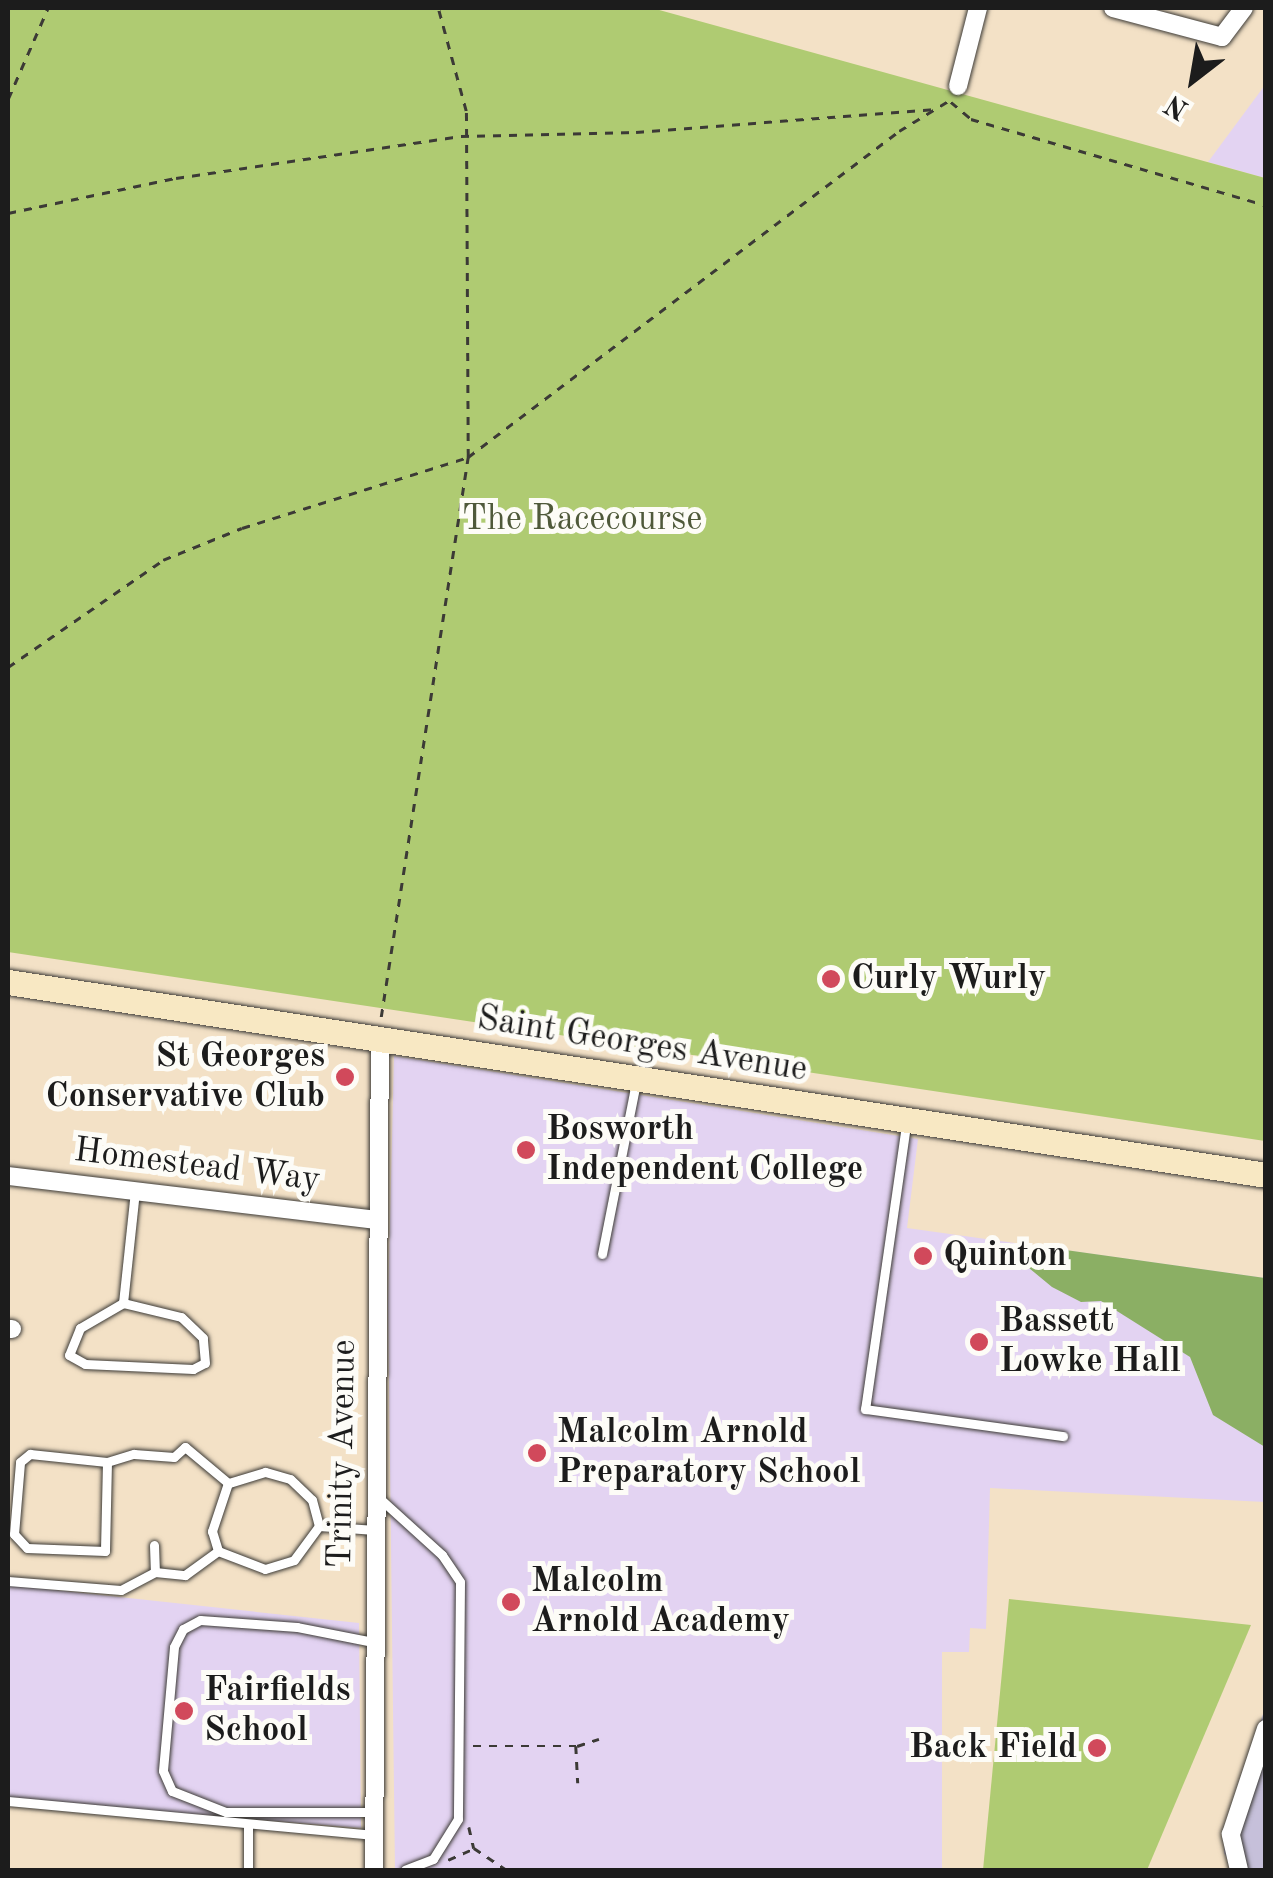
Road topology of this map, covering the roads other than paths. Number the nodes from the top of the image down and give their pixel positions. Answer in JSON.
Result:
{"nodes":[{"id":1,"x":978,"y":8,"type":"edge"},
{"id":2,"x":1113,"y":8,"type":"edge"},
{"id":3,"x":1244,"y":8,"type":"edge"},
{"id":4,"x":958,"y":86,"type":"dead end"},
{"id":5,"x":8,"y":982,"type":"edge"},
{"id":6,"x":380,"y":1029,"type":"junction"},
{"id":7,"x":636,"y":1082,"type":"junction"},
{"id":8,"x":906,"y":1122,"type":"junction"},
{"id":9,"x":1266,"y":1175,"type":"edge"},
{"id":10,"x":8,"y":1176,"type":"edge"},
{"id":11,"x":134,"y":1190,"type":"junction"},
{"id":12,"x":378,"y":1220,"type":"junction"},
{"id":13,"x":602,"y":1254,"type":"dead end"},
{"id":14,"x":124,"y":1303,"type":"junction"},
{"id":15,"x":1063,"y":1436,"type":"dead end"},
{"id":16,"x":107,"y":1462,"type":"junction"},
{"id":17,"x":228,"y":1483,"type":"junction"},
{"id":18,"x":375,"y":1494,"type":"junction"},
{"id":19,"x":9,"y":1509,"type":"edge"},
{"id":20,"x":319,"y":1526,"type":"junction"},
{"id":21,"x":375,"y":1530,"type":"junction"},
{"id":22,"x":154,"y":1546,"type":"dead end"},
{"id":23,"x":218,"y":1552,"type":"junction"},
{"id":24,"x":155,"y":1572,"type":"junction"},
{"id":25,"x":8,"y":1581,"type":"edge"},
{"id":26,"x":373,"y":1642,"type":"junction"},
{"id":27,"x":1265,"y":1730,"type":"edge"},
{"id":28,"x":8,"y":1801,"type":"edge"},
{"id":29,"x":374,"y":1812,"type":"junction"},
{"id":30,"x":248,"y":1827,"type":"junction"},
{"id":31,"x":374,"y":1835,"type":"junction"},
{"id":32,"x":433,"y":1866,"type":"edge"},
{"id":33,"x":248,"y":1870,"type":"edge"},
{"id":34,"x":374,"y":1870,"type":"edge"},
{"id":35,"x":405,"y":1870,"type":"edge"},
{"id":36,"x":1239,"y":1870,"type":"edge"}],
"edges":[{"from":1,"to":4,"type":"street"},
{"from":2,"to":3,"type":"street"},
{"from":5,"to":6,"type":"street","name":"Saint Georges Avenue"},
{"from":6,"to":7,"type":"street","name":"Saint Georges Avenue"},
{"from":6,"to":12,"type":"street","name":"Trinity Avenue"},
{"from":7,"to":8,"type":"street","name":"Saint Georges Avenue"},
{"from":7,"to":13,"type":"lane"},
{"from":8,"to":9,"type":"street","name":"Saint Georges Avenue"},
{"from":8,"to":15,"type":"lane"},
{"from":10,"to":11,"type":"street","name":"Homestead Way"},
{"from":11,"to":12,"type":"street","name":"Homestead Way"},
{"from":11,"to":14,"type":"lane"},
{"from":12,"to":18,"type":"street","name":"Trinity Avenue"},
{"from":14,"to":14,"type":"lane"},
{"from":16,"to":17,"type":"lane"},
{"from":16,"to":19,"type":"lane"},
{"from":16,"to":19,"type":"lane"},
{"from":17,"to":20,"type":"lane"},
{"from":17,"to":23,"type":"lane"},
{"from":18,"to":21,"type":"street","name":"Trinity Avenue"},
{"from":18,"to":32,"type":"lane"},
{"from":20,"to":21,"type":"lane"},
{"from":20,"to":23,"type":"lane"},
{"from":21,"to":26,"type":"street","name":"Trinity Avenue"},
{"from":22,"to":24,"type":"lane"},
{"from":23,"to":24,"type":"lane"},
{"from":24,"to":25,"type":"lane"},
{"from":26,"to":29,"type":"street","name":"Trinity Avenue"},
{"from":26,"to":29,"type":"lane"},
{"from":27,"to":36,"type":"street"},
{"from":28,"to":30,"type":"lane"},
{"from":29,"to":31,"type":"street","name":"Trinity Avenue"},
{"from":30,"to":31,"type":"lane"},
{"from":30,"to":33,"type":"lane"},
{"from":31,"to":34,"type":"street","name":"Trinity Avenue"},
{"from":32,"to":35,"type":"lane"}]}
